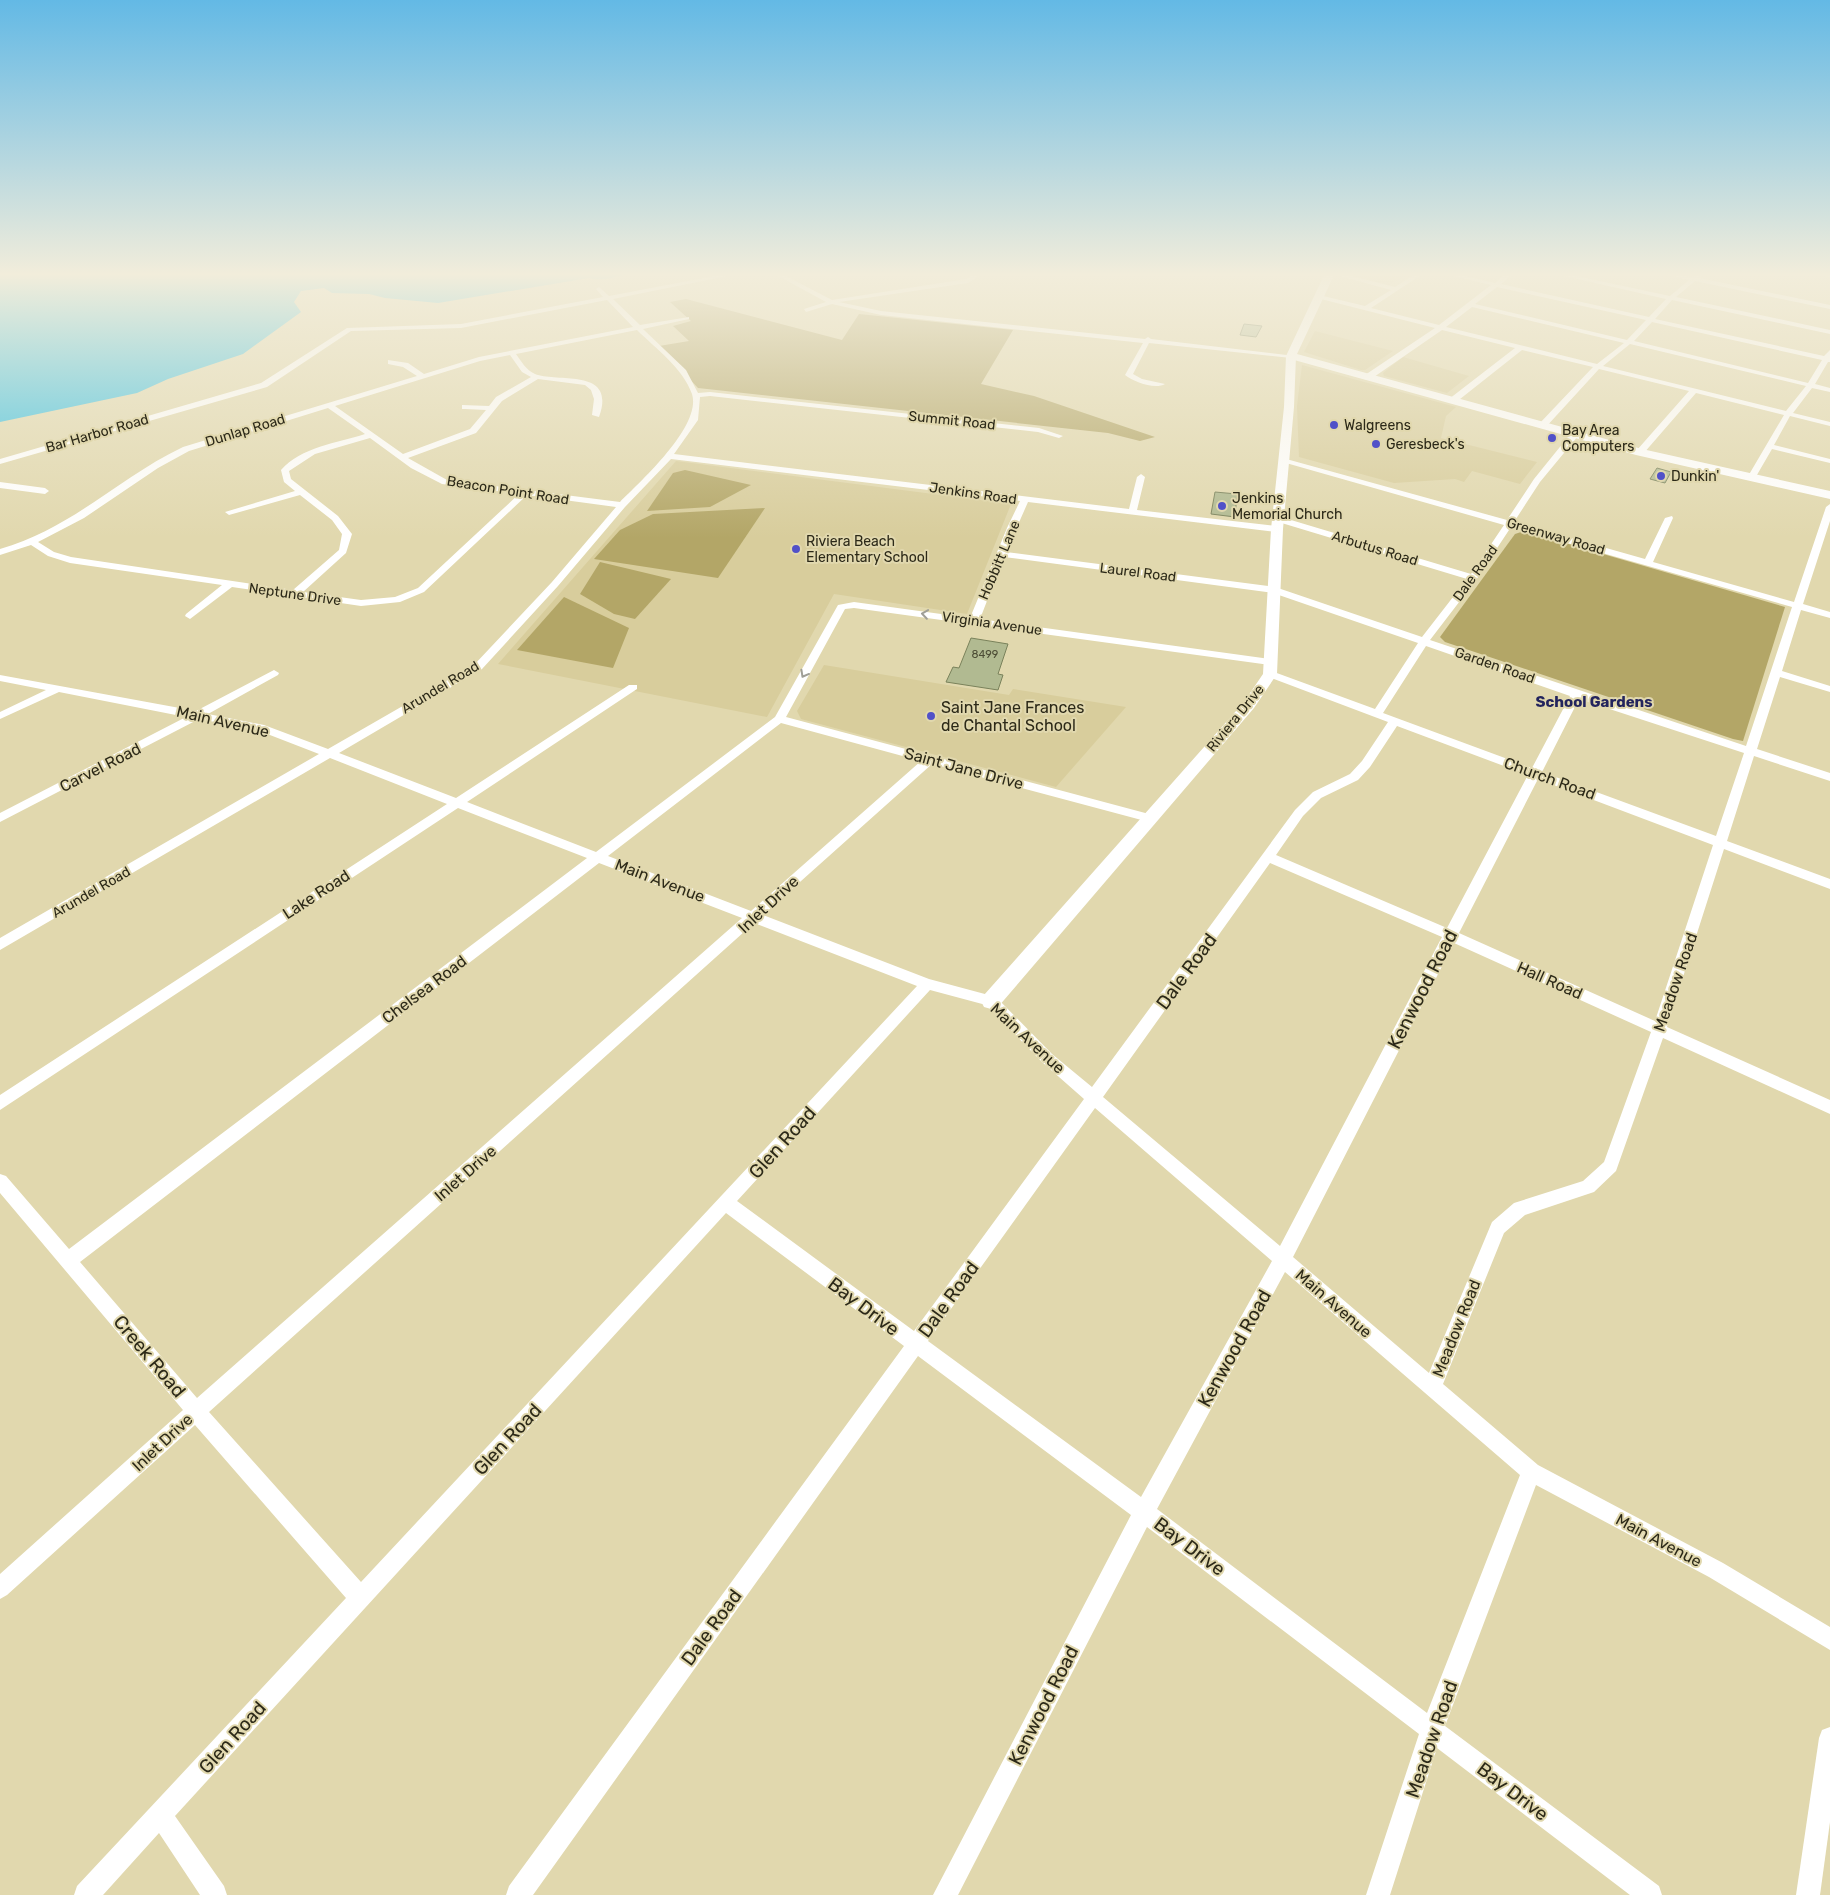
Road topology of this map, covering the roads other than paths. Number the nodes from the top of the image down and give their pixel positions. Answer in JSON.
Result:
{"nodes":[{"id":1,"x":299,"y":361,"type":"edge"},
{"id":2,"x":476,"y":361,"type":"edge"},
{"id":3,"x":517,"y":361,"type":"edge"},
{"id":4,"x":672,"y":361,"type":"edge"},
{"id":5,"x":1136,"y":361,"type":"edge"},
{"id":6,"x":1291,"y":361,"type":"edge"},
{"id":7,"x":1311,"y":361,"type":"edge"},
{"id":8,"x":1391,"y":361,"type":"edge"},
{"id":9,"x":1502,"y":361,"type":"edge"},
{"id":10,"x":1576,"y":361,"type":"edge"},
{"id":11,"x":1604,"y":361,"type":"edge"},
{"id":12,"x":1709,"y":361,"type":"edge"},
{"id":13,"x":1825,"y":361,"type":"edge"},
{"id":14,"x":391,"y":362,"type":"dead end"},
{"id":15,"x":1597,"y":367,"type":"junction"},
{"id":16,"x":423,"y":376,"type":"junction"},
{"id":17,"x":536,"y":377,"type":"junction"},
{"id":18,"x":1368,"y":377,"type":"junction"},
{"id":19,"x":1161,"y":384,"type":"dead end"},
{"id":20,"x":1810,"y":386,"type":"junction"},
{"id":21,"x":1694,"y":390,"type":"junction"},
{"id":22,"x":1830,"y":390,"type":"edge"},
{"id":23,"x":696,"y":395,"type":"junction"},
{"id":24,"x":1452,"y":400,"type":"junction"},
{"id":25,"x":328,"y":404,"type":"junction"},
{"id":26,"x":465,"y":407,"type":"dead end"},
{"id":27,"x":490,"y":408,"type":"junction"},
{"id":28,"x":1788,"y":414,"type":"junction"},
{"id":29,"x":596,"y":415,"type":"dead end"},
{"id":30,"x":1830,"y":424,"type":"edge"},
{"id":31,"x":1542,"y":426,"type":"junction"},
{"id":32,"x":1575,"y":434,"type":"junction"},
{"id":33,"x":370,"y":435,"type":"junction"},
{"id":34,"x":1059,"y":436,"type":"dead end"},
{"id":35,"x":1769,"y":446,"type":"junction"},
{"id":36,"x":1640,"y":452,"type":"junction"},
{"id":37,"x":669,"y":456,"type":"junction"},
{"id":38,"x":402,"y":457,"type":"junction"},
{"id":39,"x":1282,"y":459,"type":"junction"},
{"id":40,"x":1830,"y":461,"type":"edge"},
{"id":41,"x":0,"y":462,"type":"edge"},
{"id":42,"x":1141,"y":478,"type":"dead end"},
{"id":43,"x":1751,"y":478,"type":"junction"},
{"id":44,"x":0,"y":485,"type":"edge"},
{"id":45,"x":45,"y":491,"type":"dead end"},
{"id":46,"x":300,"y":492,"type":"junction"},
{"id":47,"x":524,"y":494,"type":"junction"},
{"id":48,"x":1830,"y":495,"type":"edge"},
{"id":49,"x":1025,"y":500,"type":"junction"},
{"id":50,"x":622,"y":505,"type":"junction"},
{"id":51,"x":1830,"y":507,"type":"edge"},
{"id":52,"x":229,"y":512,"type":"dead end"},
{"id":53,"x":1132,"y":513,"type":"junction"},
{"id":54,"x":1669,"y":518,"type":"dead end"},
{"id":55,"x":1278,"y":524,"type":"junction"},
{"id":56,"x":1511,"y":524,"type":"junction"},
{"id":57,"x":32,"y":542,"type":"junction"},
{"id":58,"x":0,"y":552,"type":"edge"},
{"id":59,"x":1001,"y":554,"type":"junction"},
{"id":60,"x":1648,"y":562,"type":"junction"},
{"id":61,"x":1472,"y":578,"type":"junction"},
{"id":62,"x":228,"y":585,"type":"junction"},
{"id":63,"x":1275,"y":590,"type":"junction"},
{"id":64,"x":296,"y":594,"type":"junction"},
{"id":65,"x":1798,"y":605,"type":"junction"},
{"id":66,"x":1830,"y":615,"type":"edge"},
{"id":67,"x":190,"y":616,"type":"dead end"},
{"id":68,"x":974,"y":621,"type":"junction"},
{"id":69,"x":1425,"y":640,"type":"junction"},
{"id":70,"x":1270,"y":668,"type":"junction"},
{"id":71,"x":274,"y":673,"type":"dead end"},
{"id":72,"x":1777,"y":673,"type":"junction"},
{"id":73,"x":0,"y":678,"type":"edge"},
{"id":74,"x":633,"y":687,"type":"dead end"},
{"id":75,"x":59,"y":688,"type":"junction"},
{"id":76,"x":1830,"y":689,"type":"edge"},
{"id":77,"x":1576,"y":694,"type":"junction"},
{"id":78,"x":200,"y":714,"type":"junction"},
{"id":79,"x":1378,"y":714,"type":"junction"},
{"id":80,"x":0,"y":716,"type":"edge"},
{"id":81,"x":779,"y":719,"type":"junction"},
{"id":82,"x":1394,"y":721,"type":"junction"},
{"id":83,"x":1750,"y":749,"type":"junction"},
{"id":84,"x":328,"y":754,"type":"junction"},
{"id":85,"x":930,"y":759,"type":"junction"},
{"id":86,"x":1535,"y":773,"type":"junction"},
{"id":87,"x":1830,"y":777,"type":"edge"},
{"id":88,"x":457,"y":803,"type":"junction"},
{"id":89,"x":0,"y":818,"type":"edge"},
{"id":90,"x":1149,"y":818,"type":"junction"},
{"id":91,"x":1722,"y":842,"type":"junction"},
{"id":92,"x":598,"y":856,"type":"junction"},
{"id":93,"x":1269,"y":857,"type":"junction"},
{"id":94,"x":1830,"y":884,"type":"edge"},
{"id":95,"x":754,"y":917,"type":"junction"},
{"id":96,"x":1450,"y":935,"type":"junction"},
{"id":97,"x":0,"y":945,"type":"edge"},
{"id":98,"x":926,"y":984,"type":"junction"},
{"id":99,"x":991,"y":1001,"type":"junction"},
{"id":100,"x":1659,"y":1030,"type":"junction"},
{"id":101,"x":1094,"y":1099,"type":"junction"},
{"id":102,"x":0,"y":1103,"type":"edge"},
{"id":103,"x":1830,"y":1107,"type":"edge"},
{"id":104,"x":0,"y":1181,"type":"edge"},
{"id":105,"x":726,"y":1203,"type":"junction"},
{"id":106,"x":1283,"y":1258,"type":"junction"},
{"id":107,"x":70,"y":1260,"type":"junction"},
{"id":108,"x":916,"y":1344,"type":"junction"},
{"id":109,"x":1432,"y":1388,"type":"junction"},
{"id":110,"x":196,"y":1411,"type":"junction"},
{"id":111,"x":1531,"y":1472,"type":"junction"},
{"id":112,"x":1144,"y":1512,"type":"junction"},
{"id":113,"x":0,"y":1588,"type":"edge"},
{"id":114,"x":360,"y":1597,"type":"junction"},
{"id":115,"x":1830,"y":1639,"type":"edge"},
{"id":116,"x":1432,"y":1730,"type":"junction"},
{"id":117,"x":1830,"y":1738,"type":"edge"},
{"id":118,"x":161,"y":1816,"type":"junction"},
{"id":119,"x":86,"y":1895,"type":"edge"},
{"id":120,"x":215,"y":1895,"type":"edge"},
{"id":121,"x":518,"y":1895,"type":"edge"},
{"id":122,"x":945,"y":1895,"type":"edge"},
{"id":123,"x":1378,"y":1895,"type":"edge"},
{"id":124,"x":1650,"y":1895,"type":"edge"},
{"id":125,"x":1808,"y":1895,"type":"edge"}],
"edges":[{"from":1,"to":41,"type":"street","name":"Bar Harbor Road"},
{"from":2,"to":16,"type":"street","name":"Dunlap Road"},
{"from":3,"to":17,"type":"street"},
{"from":4,"to":23,"type":"street"},
{"from":5,"to":19,"type":"street"},
{"from":6,"to":39,"type":"street"},
{"from":7,"to":18,"type":"main road"},
{"from":8,"to":18,"type":"street"},
{"from":9,"to":24,"type":"street"},
{"from":10,"to":15,"type":"street"},
{"from":11,"to":15,"type":"street"},
{"from":12,"to":20,"type":"street"},
{"from":13,"to":20,"type":"street"},
{"from":14,"to":16,"type":"street"},
{"from":15,"to":21,"type":"street"},
{"from":15,"to":31,"type":"street"},
{"from":16,"to":25,"type":"street","name":"Dunlap Road"},
{"from":17,"to":27,"type":"street"},
{"from":17,"to":29,"type":"street"},
{"from":18,"to":24,"type":"main road"},
{"from":20,"to":22,"type":"street"},
{"from":20,"to":28,"type":"street"},
{"from":21,"to":28,"type":"street"},
{"from":21,"to":36,"type":"street"},
{"from":23,"to":34,"type":"street","name":"Summit Road"},
{"from":23,"to":37,"type":"street","name":"Arundel Road"},
{"from":24,"to":31,"type":"main road"},
{"from":25,"to":33,"type":"street","name":"Beacon Point Road"},
{"from":25,"to":57,"type":"street","name":"Dunlap Road"},
{"from":26,"to":27,"type":"street"},
{"from":27,"to":38,"type":"street"},
{"from":28,"to":30,"type":"street"},
{"from":28,"to":35,"type":"street"},
{"from":31,"to":32,"type":"main road"},
{"from":32,"to":36,"type":"main road"},
{"from":32,"to":56,"type":"street","name":"Dale Road"},
{"from":33,"to":38,"type":"street","name":"Beacon Point Road"},
{"from":33,"to":46,"type":"street"},
{"from":35,"to":40,"type":"street"},
{"from":35,"to":43,"type":"street"},
{"from":36,"to":43,"type":"main road"},
{"from":37,"to":49,"type":"street","name":"Jenkins Road"},
{"from":37,"to":50,"type":"street","name":"Arundel Road"},
{"from":38,"to":47,"type":"street","name":"Beacon Point Road"},
{"from":39,"to":55,"type":"street"},
{"from":39,"to":56,"type":"street","name":"Greenway Road"},
{"from":42,"to":53,"type":"street"},
{"from":43,"to":48,"type":"main road"},
{"from":44,"to":45,"type":"street"},
{"from":46,"to":52,"type":"street"},
{"from":46,"to":64,"type":"street"},
{"from":47,"to":50,"type":"street","name":"Beacon Point Road"},
{"from":47,"to":64,"type":"street","name":"Neptune Drive"},
{"from":49,"to":53,"type":"street","name":"Jenkins Road"},
{"from":49,"to":59,"type":"street","name":"Hobbitt Lane"},
{"from":50,"to":84,"type":"street","name":"Arundel Road"},
{"from":51,"to":65,"type":"street","name":"Meadow Road"},
{"from":53,"to":55,"type":"street","name":"Jenkins Road"},
{"from":54,"to":60,"type":"street"},
{"from":55,"to":61,"type":"street","name":"Arbutus Road"},
{"from":55,"to":63,"type":"street"},
{"from":56,"to":60,"type":"street","name":"Greenway Road"},
{"from":56,"to":61,"type":"street","name":"Dale Road"},
{"from":57,"to":58,"type":"street","name":"Dunlap Road"},
{"from":57,"to":62,"type":"street","name":"Neptune Drive"},
{"from":59,"to":63,"type":"street","name":"Laurel Road"},
{"from":59,"to":68,"type":"street","name":"Hobbitt Lane"},
{"from":60,"to":65,"type":"street","name":"Greenway Road"},
{"from":61,"to":69,"type":"street","name":"Dale Road"},
{"from":62,"to":64,"type":"street","name":"Neptune Drive"},
{"from":62,"to":67,"type":"street"},
{"from":63,"to":69,"type":"street","name":"Garden Road"},
{"from":63,"to":70,"type":"street"},
{"from":65,"to":66,"type":"street","name":"Greenway Road"},
{"from":65,"to":72,"type":"street","name":"Meadow Road"},
{"from":68,"to":70,"type":"street","name":"Virginia Avenue"},
{"from":68,"to":81,"type":"street","name":"Virginia Avenue","one_way":true},
{"from":69,"to":77,"type":"street","name":"Garden Road"},
{"from":69,"to":79,"type":"street","name":"Dale Road"},
{"from":70,"to":79,"type":"street","name":"Church Road"},
{"from":70,"to":90,"type":"street","name":"Riviera Drive"},
{"from":71,"to":78,"type":"street","name":"Carvel Road"},
{"from":72,"to":76,"type":"street"},
{"from":72,"to":83,"type":"street","name":"Meadow Road"},
{"from":73,"to":75,"type":"street","name":"Main Avenue"},
{"from":74,"to":88,"type":"street","name":"Lake Road"},
{"from":75,"to":78,"type":"street","name":"Main Avenue"},
{"from":75,"to":80,"type":"street"},
{"from":77,"to":83,"type":"street","name":"Garden Road"},
{"from":77,"to":86,"type":"street","name":"Kenwood Road"},
{"from":78,"to":84,"type":"street","name":"Main Avenue"},
{"from":78,"to":89,"type":"street","name":"Carvel Road"},
{"from":79,"to":82,"type":"street","name":"Church Road"},
{"from":81,"to":85,"type":"street","name":"Saint Jane Drive"},
{"from":81,"to":92,"type":"street","name":"Chelsea Road"},
{"from":82,"to":86,"type":"street","name":"Church Road"},
{"from":82,"to":93,"type":"street","name":"Dale Road"},
{"from":83,"to":87,"type":"street","name":"Garden Road"},
{"from":83,"to":91,"type":"street","name":"Meadow Road"},
{"from":84,"to":88,"type":"street","name":"Main Avenue"},
{"from":84,"to":97,"type":"street","name":"Arundel Road"},
{"from":85,"to":90,"type":"street","name":"Saint Jane Drive"},
{"from":85,"to":95,"type":"street","name":"Inlet Drive"},
{"from":86,"to":91,"type":"street","name":"Church Road"},
{"from":86,"to":96,"type":"street","name":"Kenwood Road"},
{"from":88,"to":92,"type":"street","name":"Main Avenue"},
{"from":88,"to":102,"type":"street","name":"Lake Road"},
{"from":90,"to":99,"type":"street","name":"Riviera Drive"},
{"from":91,"to":94,"type":"street","name":"Church Road"},
{"from":91,"to":100,"type":"street","name":"Meadow Road"},
{"from":92,"to":95,"type":"street","name":"Main Avenue"},
{"from":92,"to":107,"type":"street","name":"Chelsea Road"},
{"from":93,"to":96,"type":"street","name":"Hall Road"},
{"from":93,"to":101,"type":"street","name":"Dale Road"},
{"from":95,"to":98,"type":"street","name":"Main Avenue"},
{"from":95,"to":110,"type":"street","name":"Inlet Drive"},
{"from":96,"to":100,"type":"street","name":"Hall Road"},
{"from":96,"to":106,"type":"street","name":"Kenwood Road"},
{"from":98,"to":99,"type":"street","name":"Main Avenue"},
{"from":98,"to":105,"type":"street","name":"Glen Road"},
{"from":99,"to":101,"type":"street","name":"Main Avenue"},
{"from":100,"to":103,"type":"street","name":"Hall Road"},
{"from":100,"to":109,"type":"street","name":"Meadow Road"},
{"from":101,"to":106,"type":"street","name":"Main Avenue"},
{"from":101,"to":108,"type":"street","name":"Dale Road"},
{"from":104,"to":107,"type":"street","name":"Creek Road"},
{"from":105,"to":108,"type":"street","name":"Bay Drive"},
{"from":105,"to":114,"type":"street","name":"Glen Road"},
{"from":106,"to":109,"type":"street","name":"Main Avenue"},
{"from":106,"to":112,"type":"street","name":"Kenwood Road"},
{"from":107,"to":110,"type":"street","name":"Creek Road"},
{"from":108,"to":112,"type":"street","name":"Bay Drive"},
{"from":108,"to":121,"type":"street","name":"Dale Road"},
{"from":109,"to":111,"type":"street","name":"Main Avenue"},
{"from":110,"to":113,"type":"street","name":"Inlet Drive"},
{"from":110,"to":114,"type":"street","name":"Creek Road"},
{"from":111,"to":115,"type":"street","name":"Main Avenue"},
{"from":111,"to":116,"type":"street","name":"Meadow Road"},
{"from":112,"to":116,"type":"street","name":"Bay Drive"},
{"from":112,"to":122,"type":"street","name":"Kenwood Road"},
{"from":114,"to":118,"type":"street","name":"Glen Road"},
{"from":116,"to":123,"type":"street","name":"Meadow Road"},
{"from":116,"to":124,"type":"street","name":"Bay Drive"},
{"from":117,"to":125,"type":"street"},
{"from":118,"to":119,"type":"street","name":"Glen Road"},
{"from":118,"to":120,"type":"street"}]}
